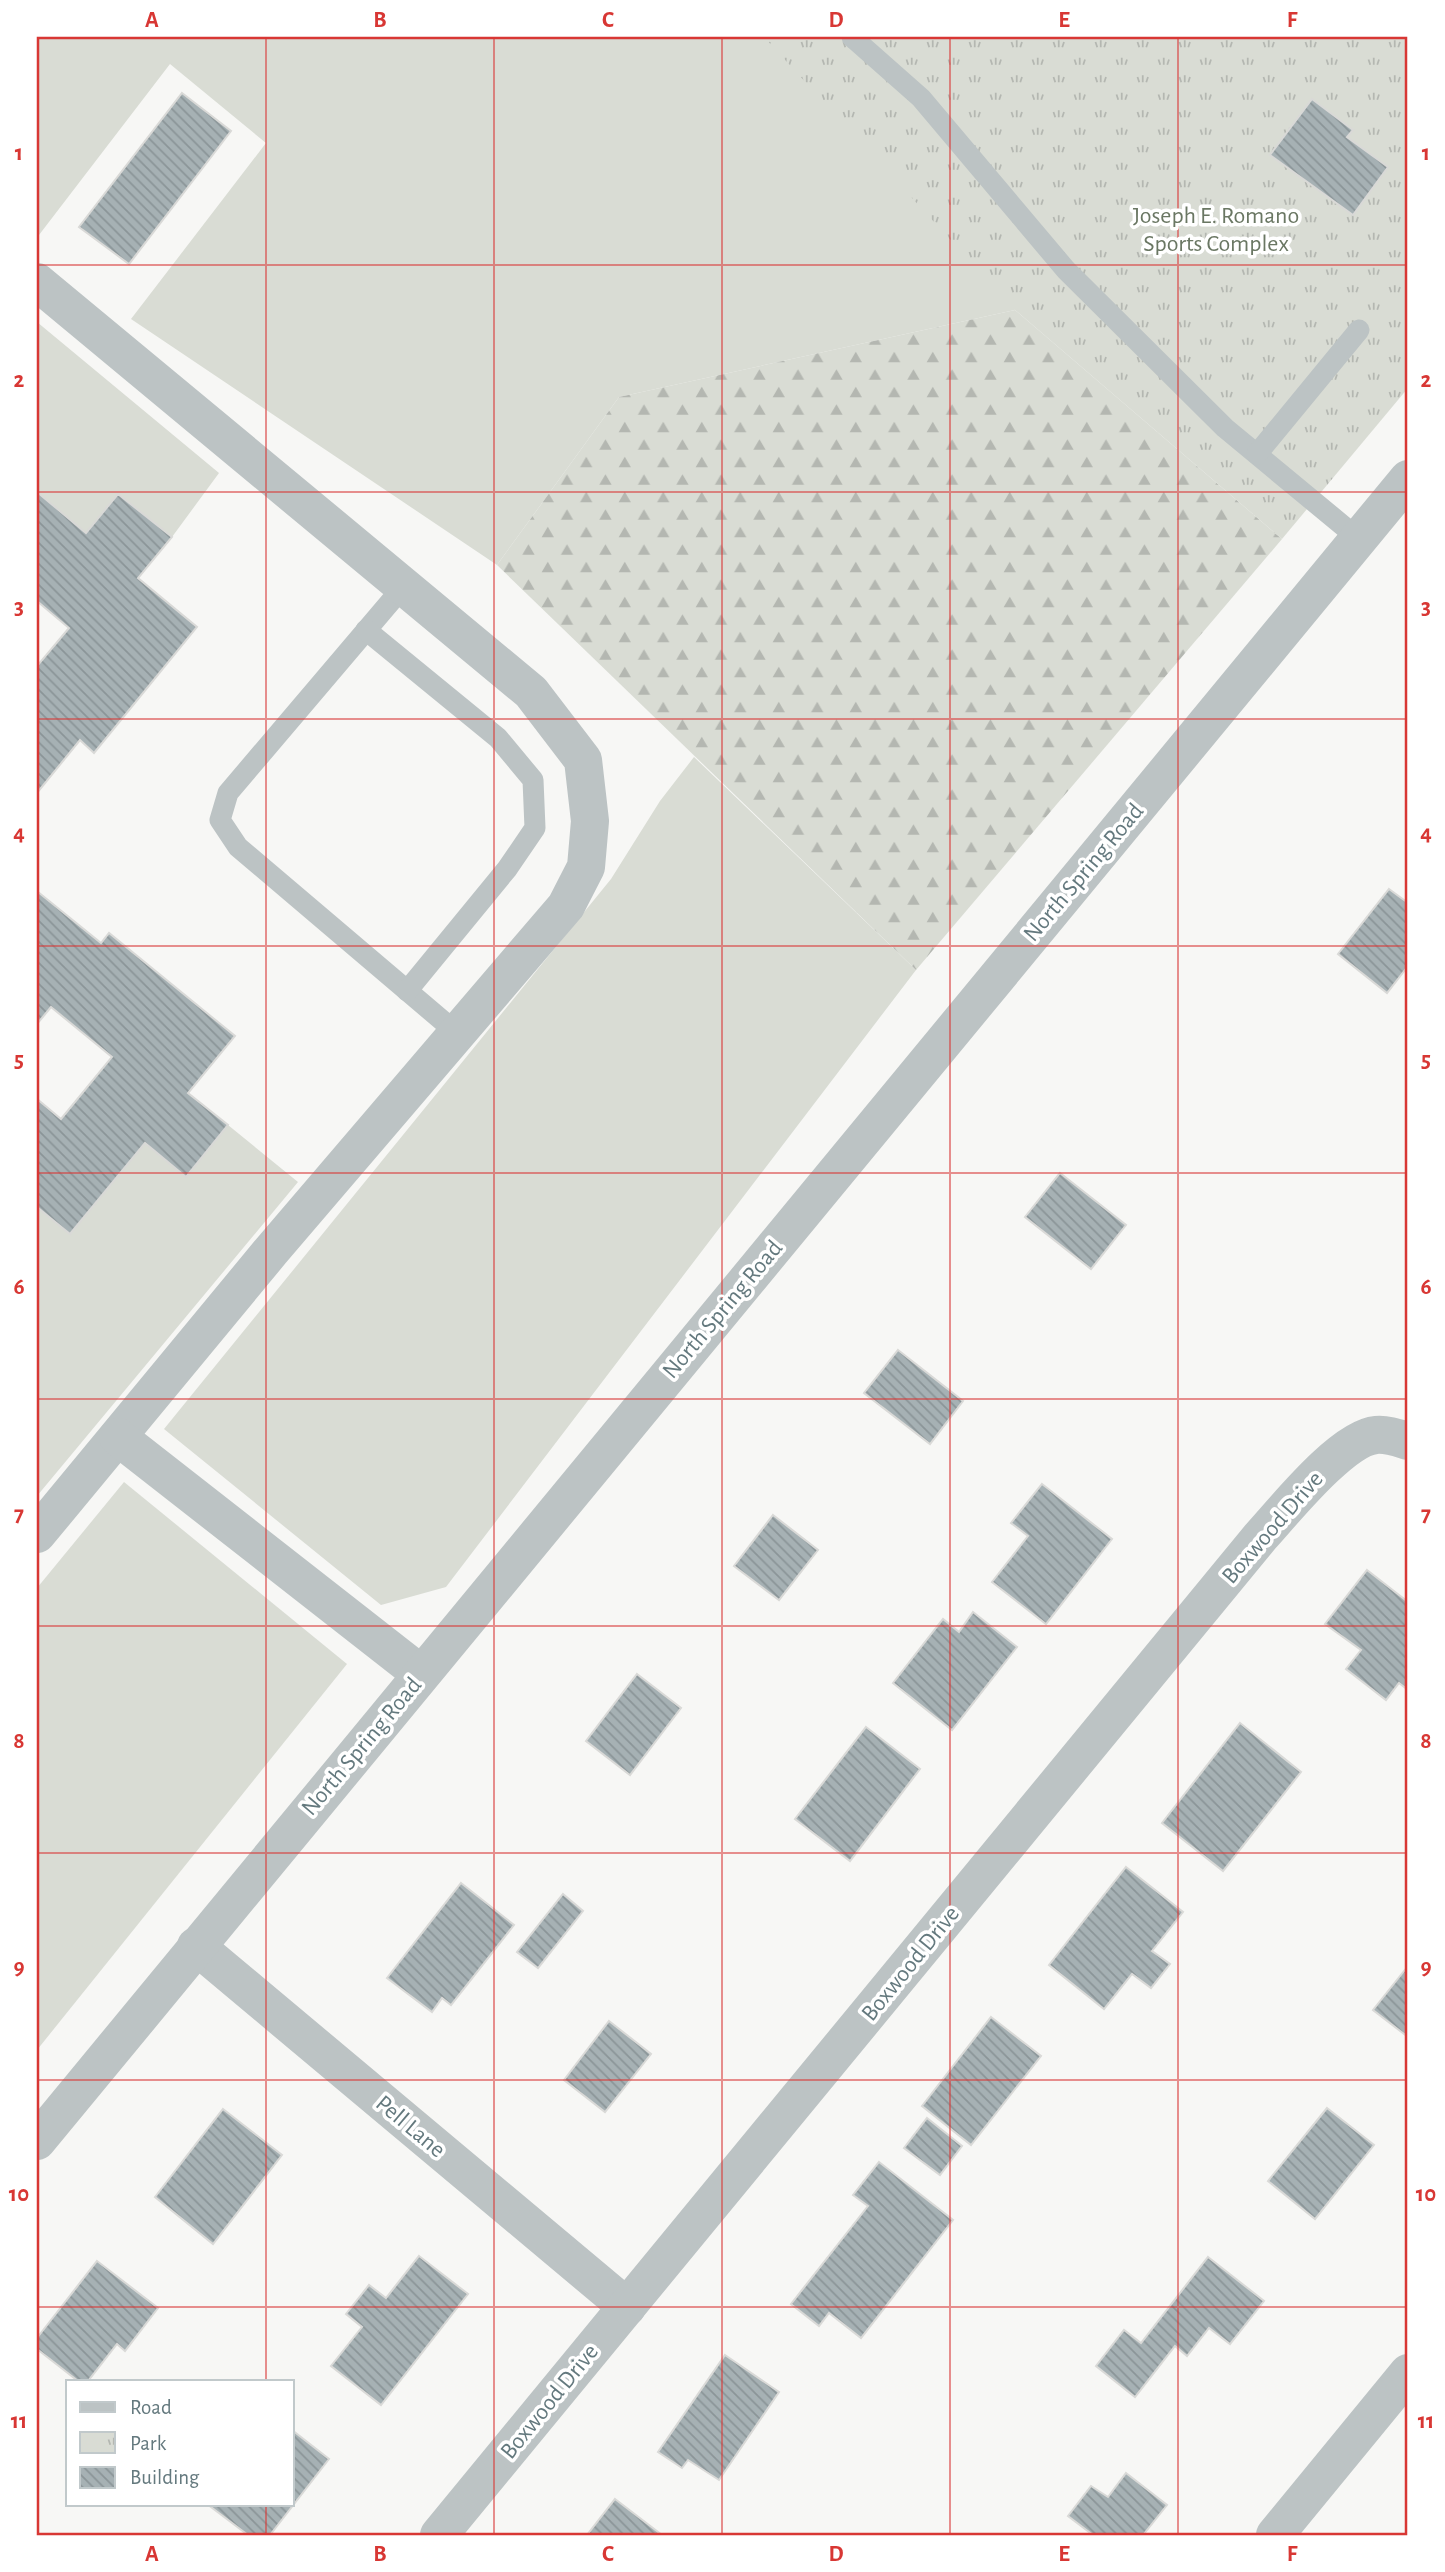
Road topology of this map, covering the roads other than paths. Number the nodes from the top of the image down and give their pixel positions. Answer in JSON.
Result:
{"nodes":[{"id":1,"x":852,"y":37,"type":"edge"},
{"id":2,"x":37,"y":282,"type":"edge"},
{"id":3,"x":1359,"y":330,"type":"dead end"},
{"id":4,"x":1257,"y":454,"type":"junction"},
{"id":5,"x":1408,"y":479,"type":"edge"},
{"id":6,"x":1359,"y":539,"type":"junction"},
{"id":7,"x":403,"y":587,"type":"junction"},
{"id":8,"x":366,"y":630,"type":"junction"},
{"id":9,"x":407,"y":991,"type":"junction"},
{"id":10,"x":457,"y":1033,"type":"junction"},
{"id":11,"x":118,"y":1437,"type":"junction"},
{"id":12,"x":1408,"y":1441,"type":"edge"},
{"id":13,"x":37,"y":1534,"type":"edge"},
{"id":14,"x":421,"y":1674,"type":"junction"},
{"id":15,"x":196,"y":1946,"type":"junction"},
{"id":16,"x":37,"y":2141,"type":"edge"},
{"id":17,"x":627,"y":2306,"type":"junction"},
{"id":18,"x":1408,"y":2372,"type":"edge"},
{"id":19,"x":439,"y":2535,"type":"edge"},
{"id":20,"x":1275,"y":2535,"type":"edge"}],
"edges":[{"from":1,"to":4,"type":"lane"},
{"from":2,"to":7,"type":"street"},
{"from":3,"to":4,"type":"lane"},
{"from":4,"to":6,"type":"lane"},
{"from":5,"to":6,"type":"street","name":"North Spring Road"},
{"from":6,"to":14,"type":"street","name":"North Spring Road"},
{"from":7,"to":8,"type":"lane"},
{"from":7,"to":10,"type":"street"},
{"from":8,"to":9,"type":"lane"},
{"from":8,"to":9,"type":"lane"},
{"from":9,"to":10,"type":"lane"},
{"from":10,"to":11,"type":"street"},
{"from":11,"to":13,"type":"street"},
{"from":11,"to":14,"type":"street"},
{"from":12,"to":17,"type":"street","name":"Boxwood Drive"},
{"from":14,"to":15,"type":"street","name":"North Spring Road"},
{"from":15,"to":16,"type":"street","name":"North Spring Road"},
{"from":15,"to":17,"type":"street","name":"Pell Lane"},
{"from":17,"to":19,"type":"street","name":"Boxwood Drive"},
{"from":18,"to":20,"type":"street"}]}
